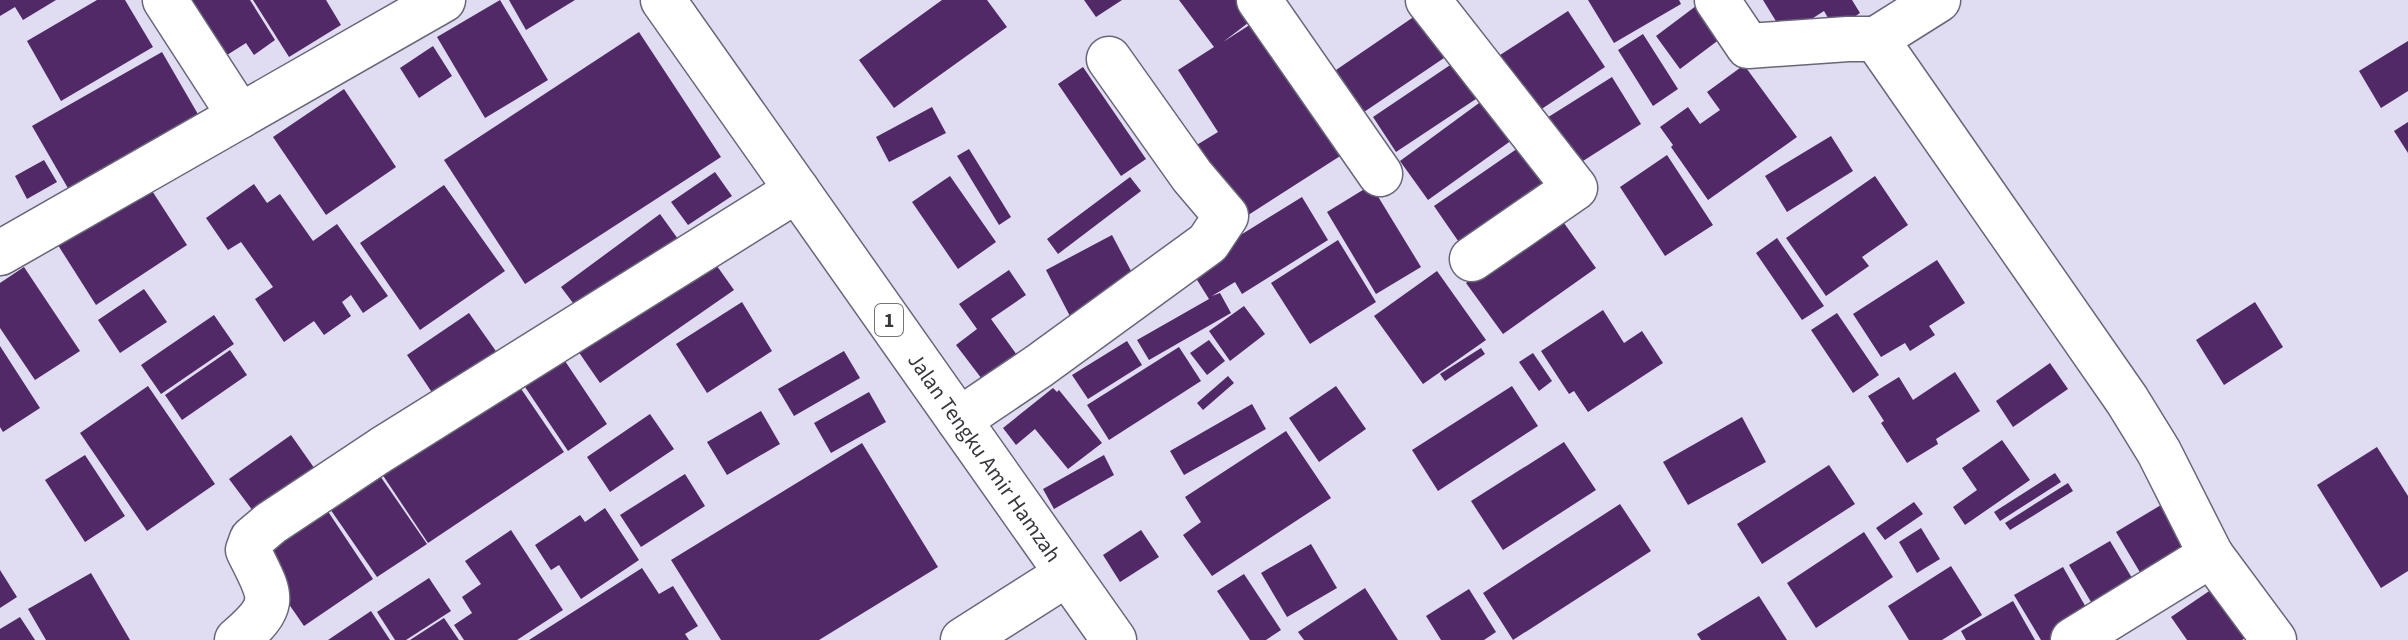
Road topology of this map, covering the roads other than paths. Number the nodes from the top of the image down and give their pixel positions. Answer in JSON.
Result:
{"nodes":[{"id":1,"x":165,"y":0,"type":"edge"},
{"id":2,"x":443,"y":0,"type":"edge"},
{"id":3,"x":663,"y":0,"type":"edge"},
{"id":4,"x":1259,"y":0,"type":"edge"},
{"id":5,"x":1428,"y":0,"type":"edge"},
{"id":6,"x":1717,"y":0,"type":"edge"},
{"id":7,"x":1938,"y":0,"type":"edge"},
{"id":8,"x":1876,"y":39,"type":"junction"},
{"id":9,"x":1109,"y":59,"type":"dead end"},
{"id":10,"x":240,"y":116,"type":"junction"},
{"id":11,"x":1380,"y":174,"type":"dead end"},
{"id":12,"x":797,"y":190,"type":"junction"},
{"id":13,"x":0,"y":253,"type":"edge"},
{"id":14,"x":1472,"y":259,"type":"dead end"},
{"id":15,"x":959,"y":420,"type":"junction"},
{"id":16,"x":2211,"y":555,"type":"junction"},
{"id":17,"x":1067,"y":574,"type":"junction"},
{"id":18,"x":237,"y":640,"type":"edge"},
{"id":19,"x":963,"y":640,"type":"edge"},
{"id":20,"x":1114,"y":640,"type":"edge"},
{"id":21,"x":2073,"y":640,"type":"edge"},
{"id":22,"x":2274,"y":640,"type":"edge"}],
"edges":[{"from":1,"to":10,"type":"main road"},
{"from":2,"to":10,"type":"main road"},
{"from":3,"to":12,"type":"main road","name":"Jalan Tengku Amir Hamzah","number":"1"},
{"from":4,"to":11,"type":"main road"},
{"from":5,"to":14,"type":"main road"},
{"from":6,"to":8,"type":"main road"},
{"from":7,"to":8,"type":"main road"},
{"from":8,"to":16,"type":"main road"},
{"from":9,"to":15,"type":"main road"},
{"from":10,"to":13,"type":"main road"},
{"from":12,"to":15,"type":"main road","name":"Jalan Tengku Amir Hamzah","number":"1"},
{"from":12,"to":18,"type":"main road"},
{"from":15,"to":17,"type":"main road","name":"Jalan Tengku Amir Hamzah","number":"1"},
{"from":16,"to":21,"type":"main road"},
{"from":16,"to":22,"type":"main road"},
{"from":17,"to":19,"type":"main road"},
{"from":17,"to":20,"type":"main road","name":"Jalan Tengku Amir Hamzah","number":"1"}]}
